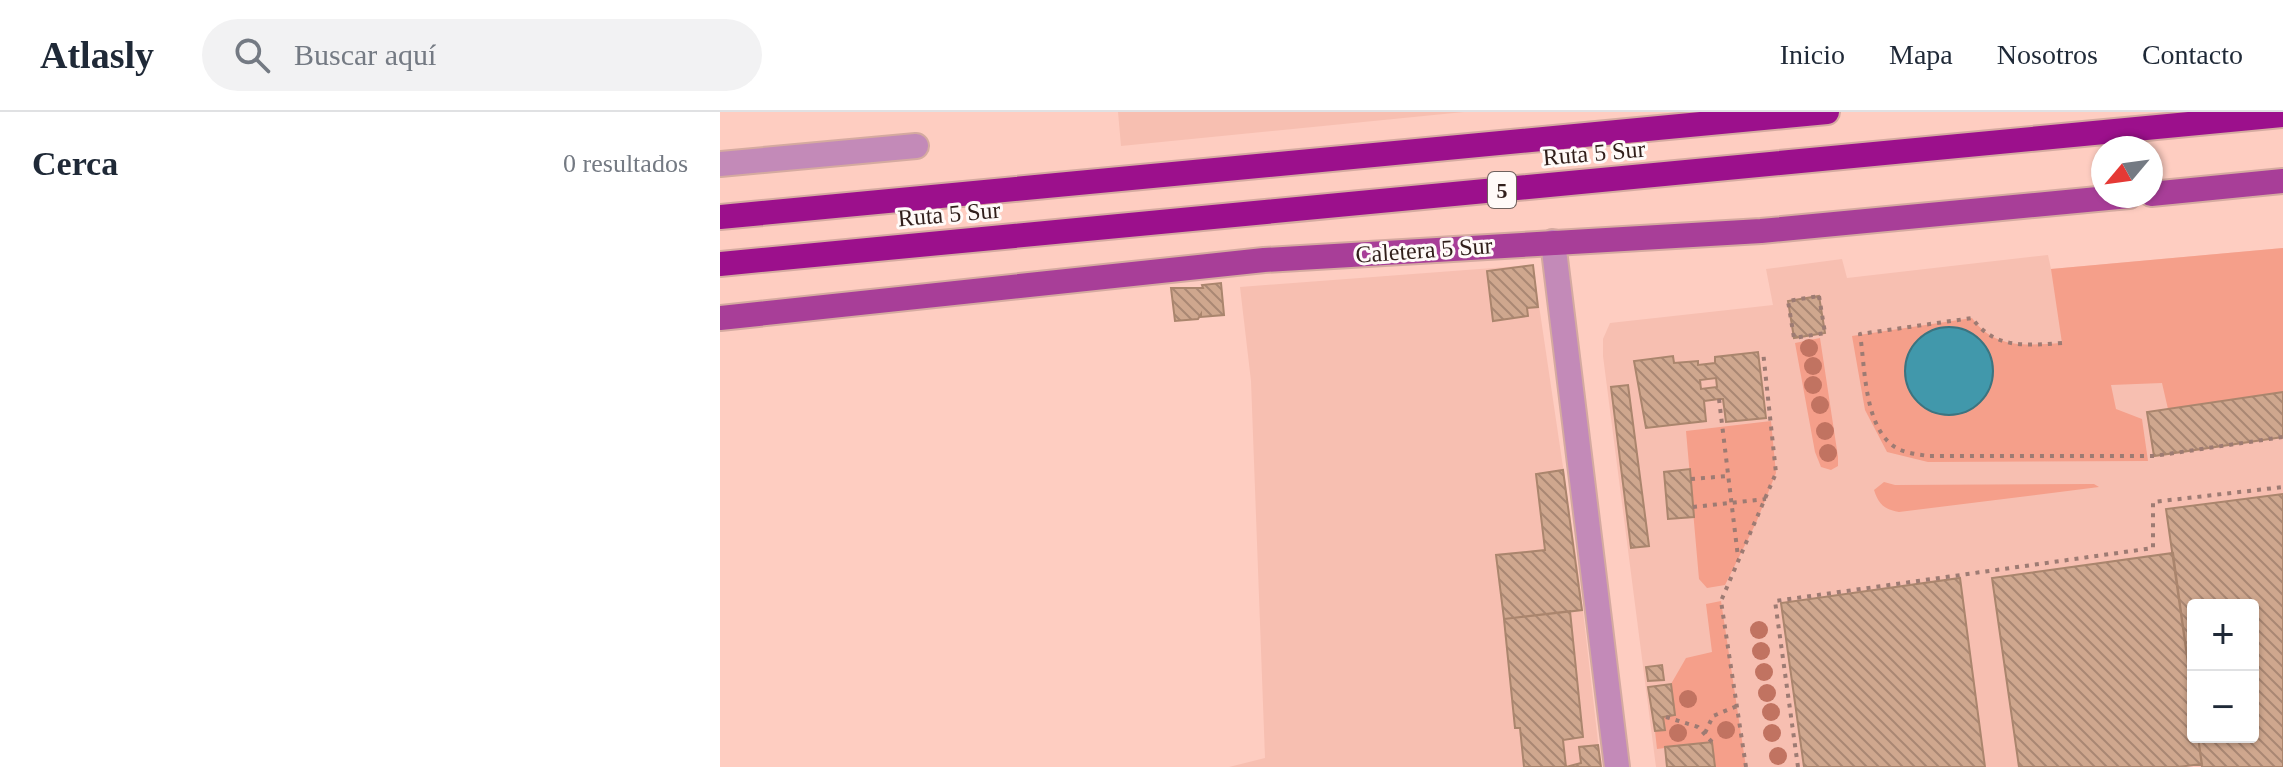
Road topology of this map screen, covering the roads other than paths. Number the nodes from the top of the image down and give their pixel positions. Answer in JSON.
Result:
{"nodes":[{"id":1,"x":1827,"y":112,"type":"edge"},
{"id":2,"x":2283,"y":115,"type":"edge"},
{"id":3,"x":916,"y":146,"type":"dead end"},
{"id":4,"x":720,"y":164,"type":"edge"},
{"id":5,"x":2283,"y":181,"type":"edge"},
{"id":6,"x":2163,"y":193,"type":"edge"},
{"id":7,"x":2091,"y":200,"type":"edge"},
{"id":8,"x":720,"y":217,"type":"edge"},
{"id":9,"x":1553,"y":242,"type":"junction"},
{"id":10,"x":720,"y":264,"type":"edge"},
{"id":11,"x":720,"y":318,"type":"edge"},
{"id":12,"x":1617,"y":767,"type":"edge"}],
"edges":[{"from":1,"to":8,"type":"highway","name":"Ruta 5 Sur","number":"5"},
{"from":2,"to":10,"type":"highway","name":"Ruta 5 Sur","number":"5"},
{"from":3,"to":4,"type":"street"},
{"from":5,"to":6,"type":"main road"},
{"from":7,"to":9,"type":"main road","name":"Caletera 5 Sur"},
{"from":9,"to":11,"type":"main road","name":"Caletera 5 Sur"},
{"from":9,"to":12,"type":"street"}]}
